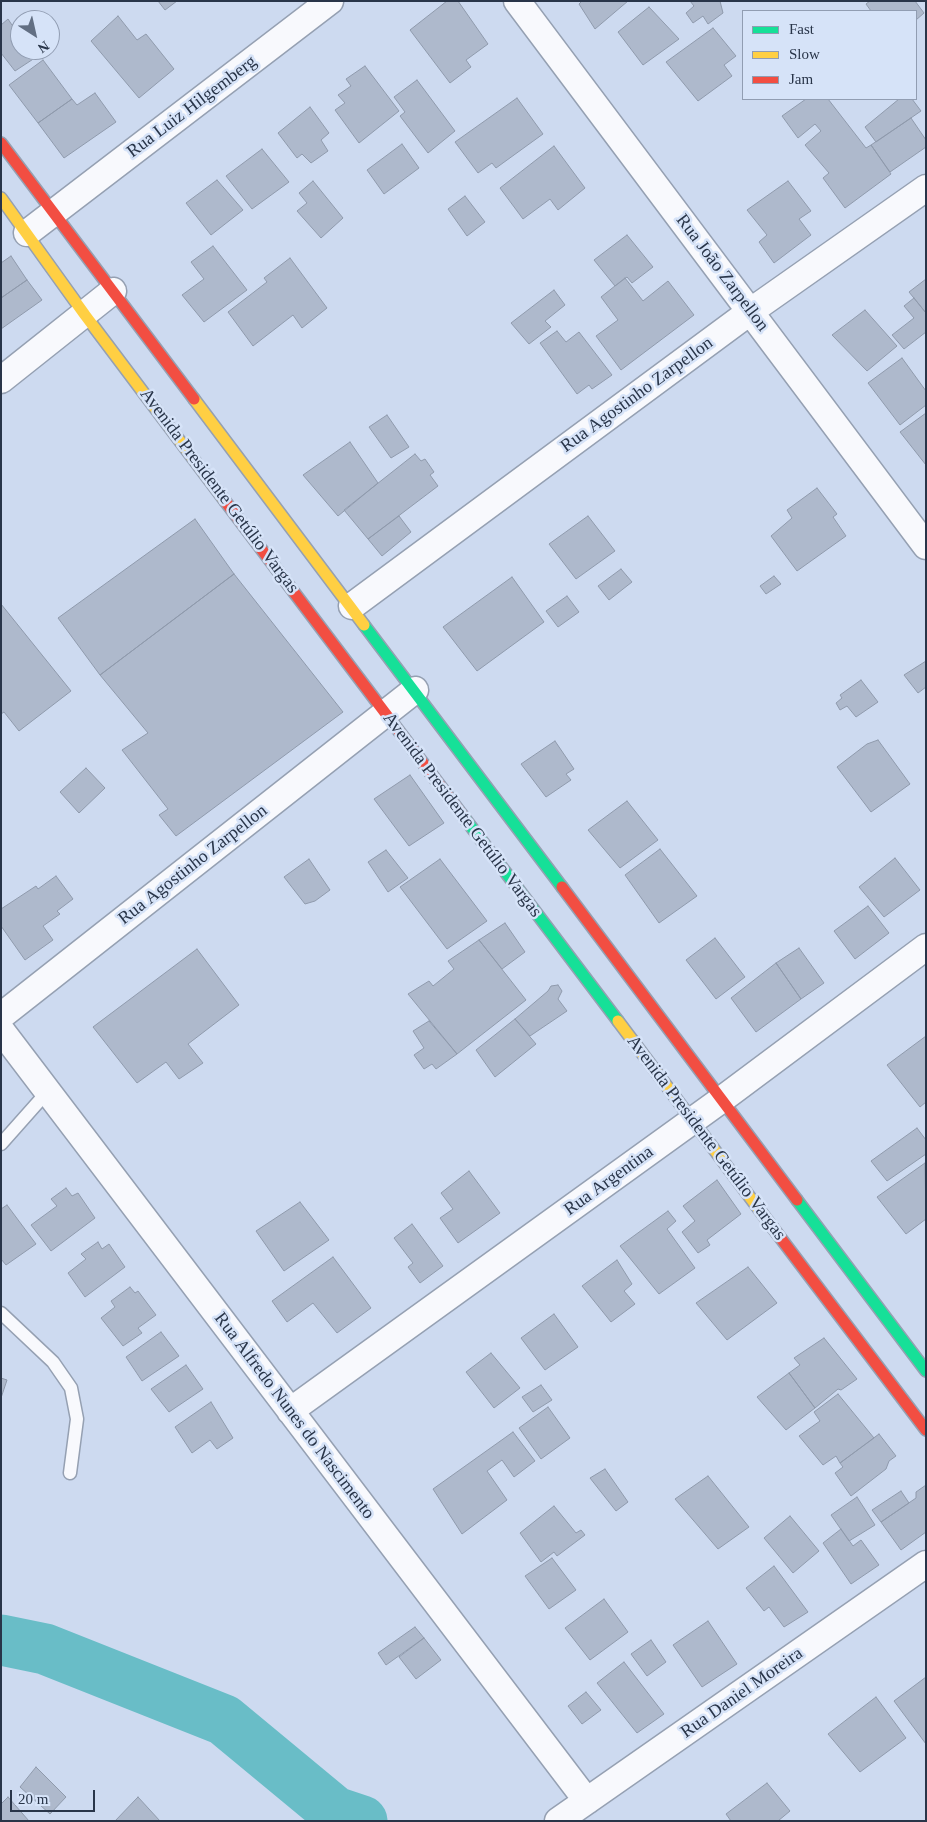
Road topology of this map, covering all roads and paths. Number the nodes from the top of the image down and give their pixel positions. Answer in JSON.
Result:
{"nodes":[{"id":1,"x":330,"y":1,"type":"edge"},
{"id":2,"x":517,"y":1,"type":"edge"},
{"id":3,"x":1,"y":143,"type":"edge"},
{"id":4,"x":926,"y":188,"type":"edge"},
{"id":5,"x":1,"y":198,"type":"edge"},
{"id":6,"x":54,"y":213,"type":"junction"},
{"id":7,"x":27,"y":233,"type":"junction"},
{"id":8,"x":113,"y":291,"type":"junction"},
{"id":9,"x":751,"y":311,"type":"junction"},
{"id":10,"x":85,"y":314,"type":"junction"},
{"id":11,"x":1,"y":380,"type":"edge"},
{"id":12,"x":926,"y":546,"type":"edge"},
{"id":13,"x":352,"y":606,"type":"junction"},
{"id":14,"x":415,"y":690,"type":"junction"},
{"id":15,"x":386,"y":713,"type":"junction"},
{"id":16,"x":926,"y":947,"type":"edge"},
{"id":17,"x":1,"y":1016,"type":"edge"},
{"id":18,"x":1,"y":1030,"type":"edge"},
{"id":19,"x":48,"y":1091,"type":"junction"},
{"id":20,"x":721,"y":1100,"type":"junction"},
{"id":21,"x":693,"y":1120,"type":"junction"},
{"id":22,"x":1,"y":1144,"type":"edge"},
{"id":23,"x":1,"y":1313,"type":"edge"},
{"id":24,"x":926,"y":1371,"type":"edge"},
{"id":25,"x":290,"y":1411,"type":"junction"},
{"id":26,"x":926,"y":1430,"type":"edge"},
{"id":27,"x":70,"y":1473,"type":"dead end"},
{"id":28,"x":926,"y":1564,"type":"edge"},
{"id":29,"x":587,"y":1801,"type":"junction"},
{"id":30,"x":558,"y":1821,"type":"edge"}],
"edges":[{"from":1,"to":6,"type":"street","name":"Rua Luiz Hilgemberg"},
{"from":2,"to":9,"type":"street","name":"Rua João Zarpellon"},
{"from":3,"to":6,"type":"main road","name":"Avenida Presidente Getúlio Vargas"},
{"from":4,"to":9,"type":"street","name":"Rua Agostinho Zarpellon"},
{"from":5,"to":7,"type":"main road","name":"Avenida Presidente Getúlio Vargas"},
{"from":6,"to":7,"type":"street","name":"Rua Luiz Hilgemberg"},
{"from":6,"to":8,"type":"main road","name":"Avenida Presidente Getúlio Vargas"},
{"from":7,"to":10,"type":"main road","name":"Avenida Presidente Getúlio Vargas"},
{"from":8,"to":10,"type":"street"},
{"from":8,"to":13,"type":"main road","name":"Avenida Presidente Getúlio Vargas"},
{"from":9,"to":12,"type":"street","name":"Rua João Zarpellon"},
{"from":9,"to":13,"type":"street","name":"Rua Agostinho Zarpellon"},
{"from":10,"to":11,"type":"street"},
{"from":10,"to":15,"type":"main road","name":"Avenida Presidente Getúlio Vargas"},
{"from":13,"to":14,"type":"main road","name":"Avenida Presidente Getúlio Vargas"},
{"from":14,"to":15,"type":"street","name":"Rua Agostinho Zarpellon"},
{"from":14,"to":20,"type":"main road","name":"Avenida Presidente Getúlio Vargas"},
{"from":15,"to":17,"type":"street","name":"Rua Agostinho Zarpellon"},
{"from":15,"to":21,"type":"main road","name":"Avenida Presidente Getúlio Vargas"},
{"from":16,"to":20,"type":"street","name":"Rua Argentina"},
{"from":18,"to":19,"type":"street","name":"Rua Alfredo Nunes do Nascimento"},
{"from":19,"to":22,"type":"lane"},
{"from":19,"to":25,"type":"street","name":"Rua Alfredo Nunes do Nascimento"},
{"from":20,"to":21,"type":"street","name":"Rua Argentina"},
{"from":20,"to":24,"type":"main road","name":"Avenida Presidente Getúlio Vargas"},
{"from":21,"to":25,"type":"street","name":"Rua Argentina"},
{"from":21,"to":26,"type":"main road","name":"Avenida Presidente Getúlio Vargas"},
{"from":23,"to":27,"type":"lane"},
{"from":25,"to":29,"type":"street","name":"Rua Alfredo Nunes do Nascimento"},
{"from":28,"to":29,"type":"street","name":"Rua Daniel Moreira"},
{"from":29,"to":30,"type":"street","name":"Rua Daniel Moreira"}]}
